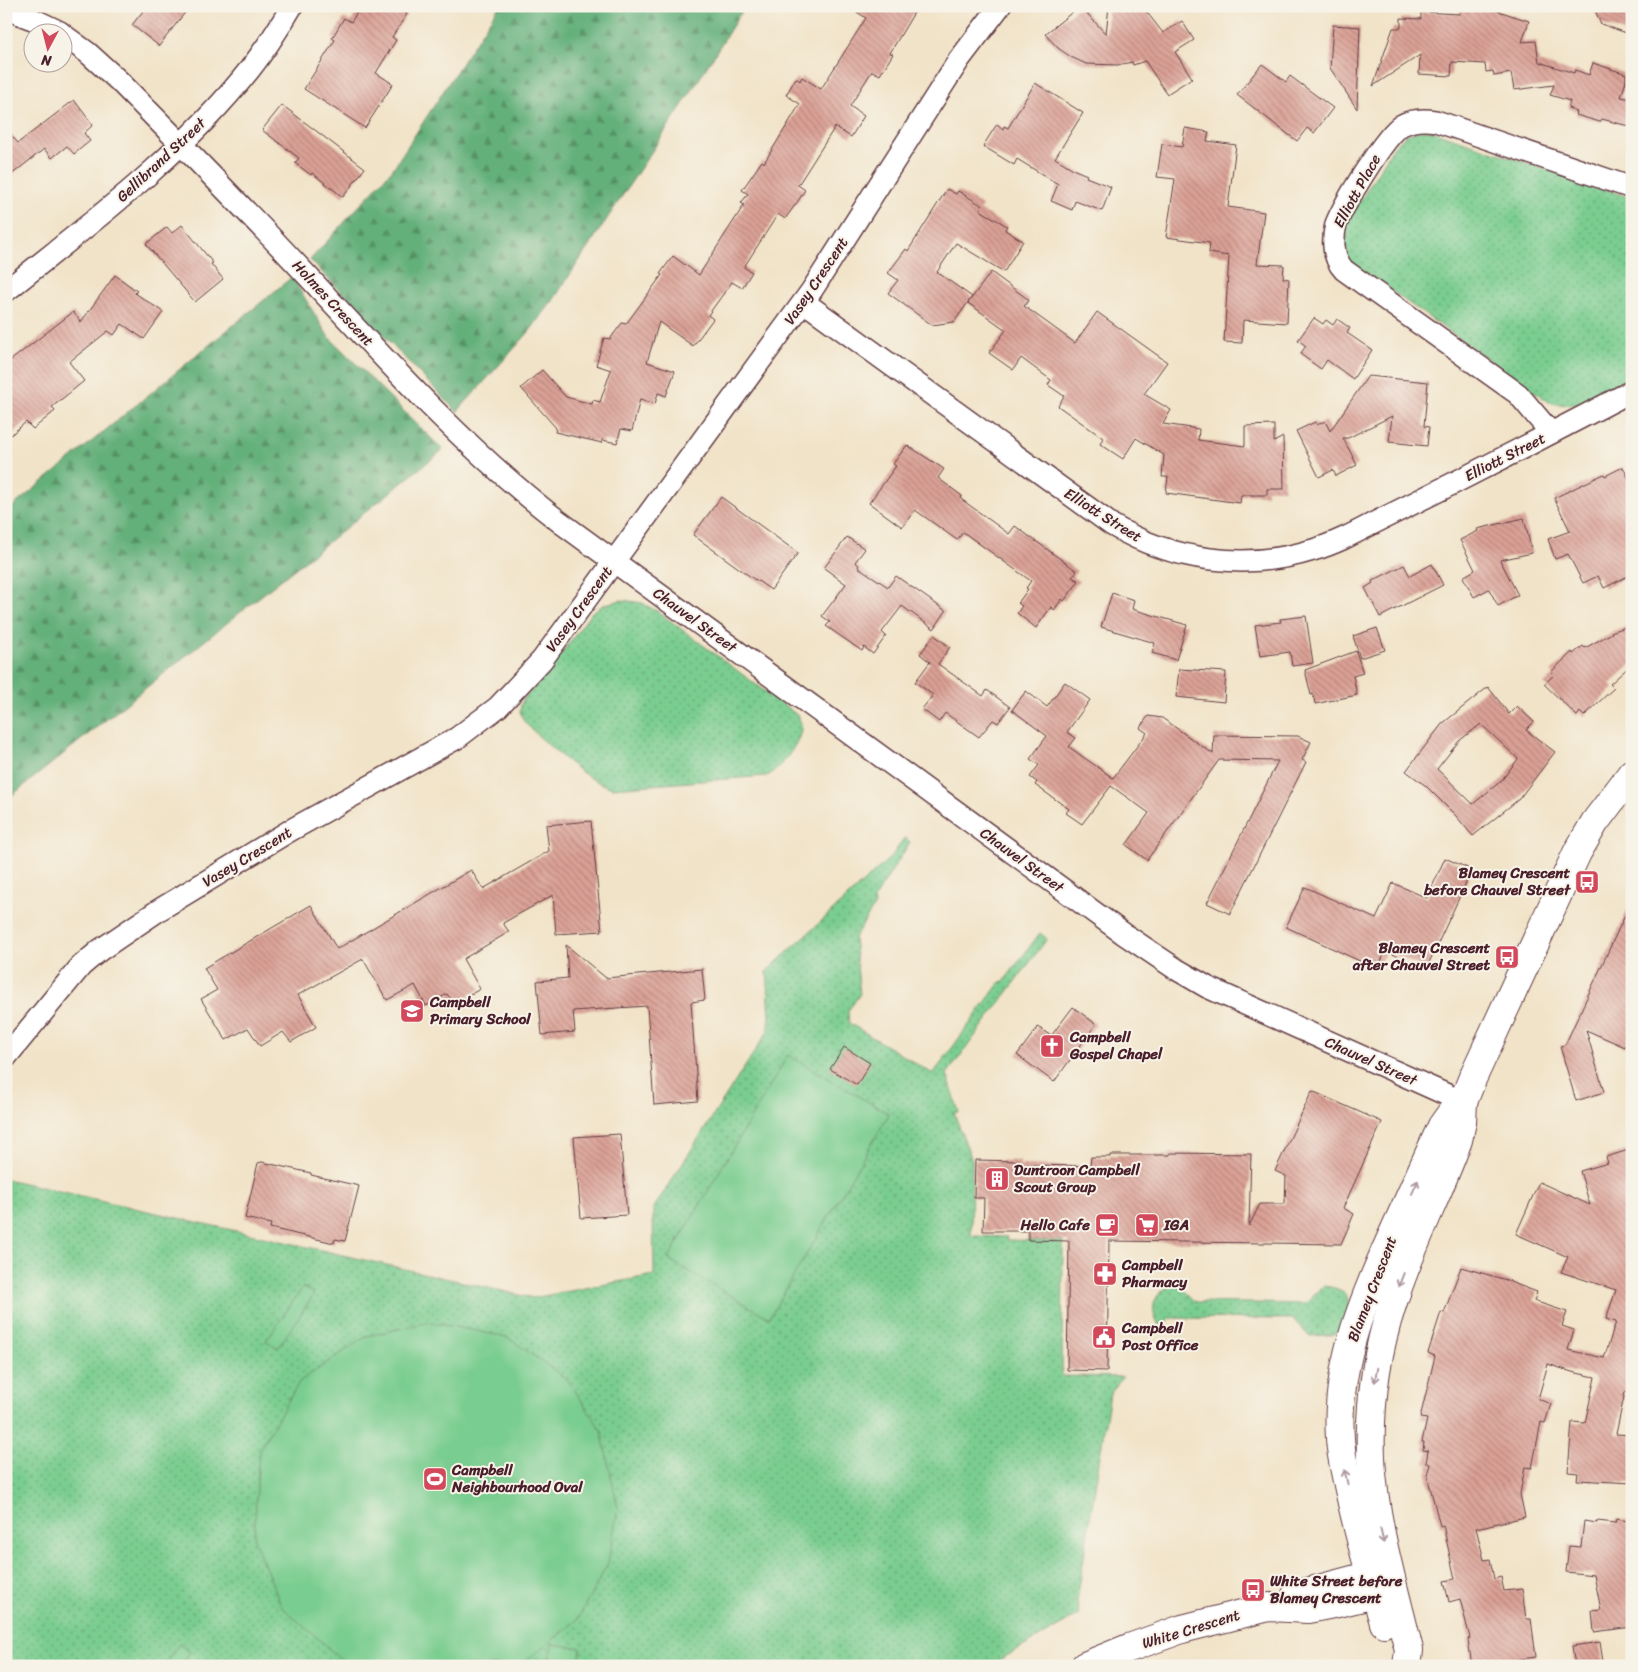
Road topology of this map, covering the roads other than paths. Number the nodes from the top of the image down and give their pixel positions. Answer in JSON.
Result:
{"nodes":[{"id":1,"x":292,"y":6,"type":"edge"},
{"id":2,"x":1000,"y":6,"type":"edge"},
{"id":3,"x":6,"y":9,"type":"edge"},
{"id":4,"x":38,"y":22,"type":"edge"},
{"id":5,"x":72,"y":41,"type":"edge"},
{"id":6,"x":181,"y":145,"type":"junction"},
{"id":7,"x":1632,"y":188,"type":"edge"},
{"id":8,"x":6,"y":291,"type":"edge"},
{"id":9,"x":804,"y":302,"type":"junction"},
{"id":10,"x":1632,"y":391,"type":"edge"},
{"id":11,"x":1551,"y":433,"type":"junction"},
{"id":12,"x":614,"y":561,"type":"junction"},
{"id":13,"x":1632,"y":772,"type":"edge"},
{"id":14,"x":6,"y":1057,"type":"edge"},
{"id":15,"x":1463,"y":1102,"type":"junction"},
{"id":16,"x":1406,"y":1236,"type":"junction"},
{"id":17,"x":1367,"y":1295,"type":"junction"},
{"id":18,"x":1387,"y":1324,"type":"junction"},
{"id":19,"x":1350,"y":1346,"type":"junction"},
{"id":20,"x":1370,"y":1441,"type":"junction"},
{"id":21,"x":1340,"y":1443,"type":"junction"},
{"id":22,"x":1380,"y":1583,"type":"junction"},
{"id":23,"x":1085,"y":1666,"type":"edge"},
{"id":24,"x":1398,"y":1666,"type":"edge"},
{"id":25,"x":1407,"y":1666,"type":"edge"}],
"edges":[{"from":1,"to":6,"type":"street","name":"Gellibrand Street"},
{"from":2,"to":9,"type":"street","name":"Vasey Crescent"},
{"from":3,"to":4,"type":"street","name":"Holmes Crescent"},
{"from":5,"to":6,"type":"street","name":"Holmes Crescent"},
{"from":6,"to":8,"type":"street","name":"Gellibrand Street"},
{"from":6,"to":12,"type":"street","name":"Holmes Crescent"},
{"from":7,"to":11,"type":"street","name":"Elliott Place"},
{"from":9,"to":11,"type":"street","name":"Elliott Street"},
{"from":9,"to":12,"type":"street","name":"Vasey Crescent"},
{"from":10,"to":11,"type":"street","name":"Elliott Street"},
{"from":12,"to":14,"type":"street","name":"Vasey Crescent"},
{"from":12,"to":15,"type":"street","name":"Chauvel Street"},
{"from":13,"to":15,"type":"street","name":"Blamey Crescent"},
{"from":15,"to":16,"type":"street","name":"Blamey Crescent"},
{"from":16,"to":17,"type":"street","name":"Blamey Crescent"},
{"from":16,"to":18,"type":"street","name":"Blamey Crescent","one_way":true},
{"from":17,"to":18,"type":"street"},
{"from":17,"to":19,"type":"street","name":"Blamey Crescent"},
{"from":18,"to":19,"type":"street"},
{"from":18,"to":20,"type":"street","name":"Blamey Crescent","one_way":true},
{"from":19,"to":21,"type":"street","name":"Blamey Crescent"},
{"from":20,"to":21,"type":"street"},
{"from":20,"to":22,"type":"street","name":"Blamey Crescent","one_way":true},
{"from":22,"to":21,"type":"street","name":"Blamey Crescent","one_way":true},
{"from":22,"to":23,"type":"street","name":"White Crescent"},
{"from":22,"to":24,"type":"street","name":"Blamey Crescent"},
{"from":22,"to":25,"type":"street","name":"Blamey Crescent"}]}
